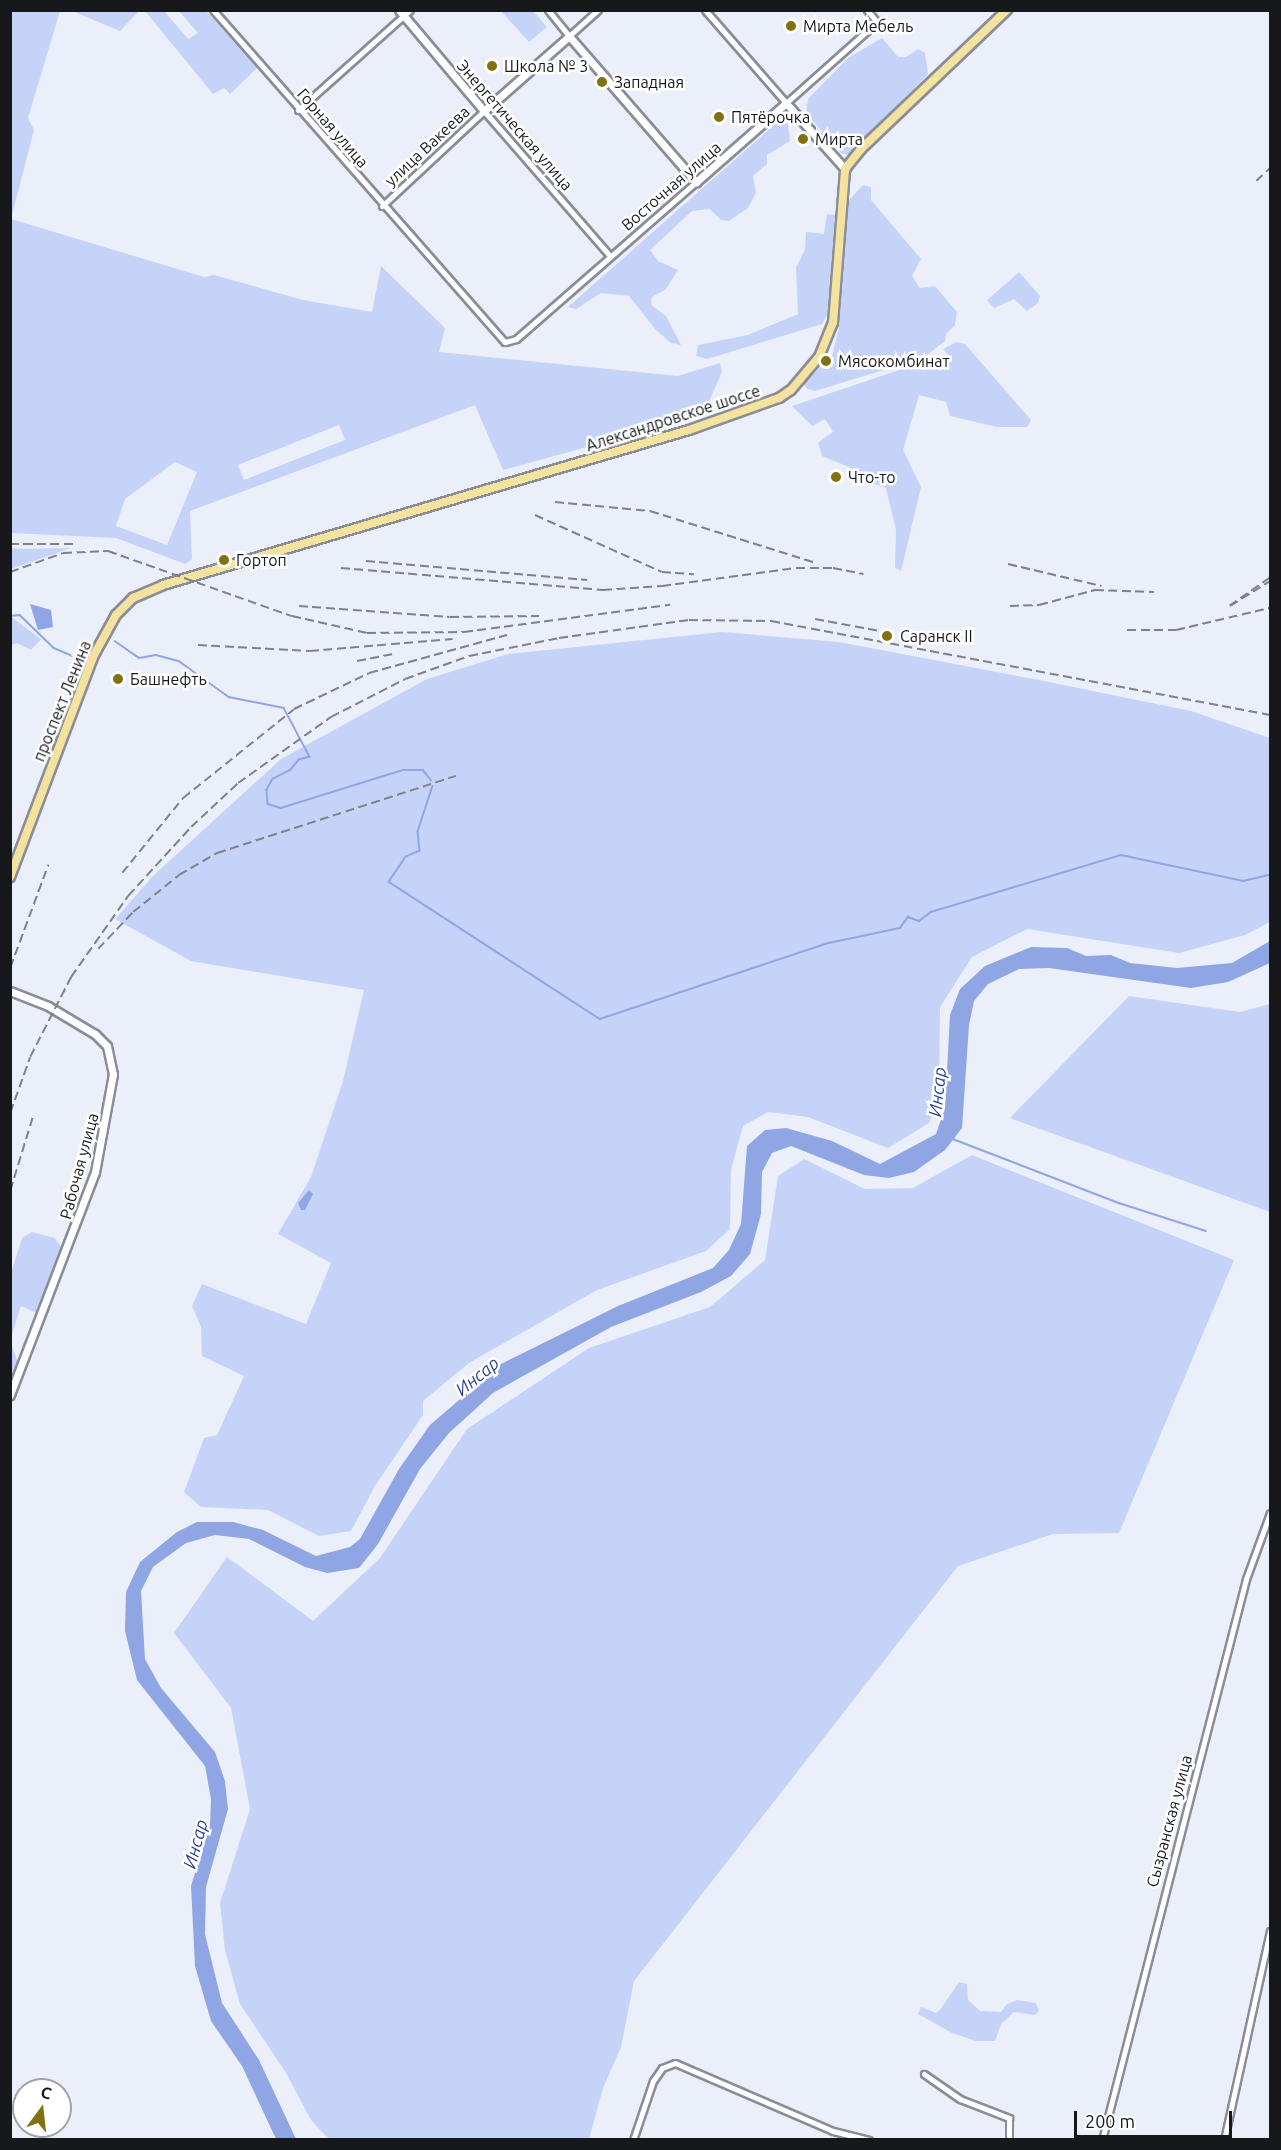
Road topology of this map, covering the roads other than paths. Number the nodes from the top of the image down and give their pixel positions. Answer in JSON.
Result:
{"nodes":[{"id":1,"x":213,"y":10,"type":"edge"},
{"id":2,"x":548,"y":10,"type":"edge"},
{"id":3,"x":598,"y":10,"type":"edge"},
{"id":4,"x":705,"y":10,"type":"edge"},
{"id":5,"x":867,"y":10,"type":"edge"},
{"id":6,"x":1007,"y":10,"type":"edge"},
{"id":7,"x":404,"y":12,"type":"edge"},
{"id":8,"x":569,"y":36,"type":"junction"},
{"id":9,"x":786,"y":103,"type":"junction"},
{"id":10,"x":298,"y":110,"type":"junction"},
{"id":11,"x":484,"y":111,"type":"junction"},
{"id":12,"x":845,"y":169,"type":"junction"},
{"id":13,"x":696,"y":182,"type":"junction"},
{"id":14,"x":382,"y":206,"type":"junction"},
{"id":15,"x":610,"y":256,"type":"junction"},
{"id":16,"x":506,"y":342,"type":"joint"},
{"id":17,"x":188,"y":579,"type":"joint"},
{"id":18,"x":10,"y":877,"type":"edge"},
{"id":19,"x":10,"y":991,"type":"edge"},
{"id":20,"x":10,"y":1395,"type":"edge"},
{"id":21,"x":1270,"y":1513,"type":"edge"},
{"id":22,"x":1270,"y":1931,"type":"edge"},
{"id":23,"x":924,"y":2074,"type":"dead end"},
{"id":24,"x":633,"y":2139,"type":"edge"},
{"id":25,"x":868,"y":2139,"type":"edge"},
{"id":26,"x":1009,"y":2139,"type":"edge"},
{"id":27,"x":1102,"y":2139,"type":"edge"},
{"id":28,"x":1224,"y":2139,"type":"edge"}],
"edges":[{"from":1,"to":10,"type":"street","name":"Горная улица"},
{"from":2,"to":8,"type":"street"},
{"from":3,"to":8,"type":"street","name":"улица Вакеева"},
{"from":4,"to":9,"type":"street"},
{"from":5,"to":9,"type":"street","name":"Восточная улица"},
{"from":6,"to":12,"type":"main road"},
{"from":7,"to":10,"type":"street"},
{"from":7,"to":11,"type":"street","name":"Энергетическая улица"},
{"from":8,"to":11,"type":"street","name":"улица Вакеева"},
{"from":8,"to":13,"type":"street"},
{"from":9,"to":12,"type":"street"},
{"from":9,"to":13,"type":"street","name":"Восточная улица"},
{"from":10,"to":14,"type":"street","name":"Горная улица"},
{"from":11,"to":14,"type":"street","name":"улица Вакеева"},
{"from":11,"to":15,"type":"street","name":"Энергетическая улица"},
{"from":12,"to":17,"type":"main road","name":"Александровское шоссе"},
{"from":13,"to":15,"type":"street","name":"Восточная улица"},
{"from":14,"to":16,"type":"street","name":"Горная улица"},
{"from":15,"to":16,"type":"street","name":"Восточная улица"},
{"from":17,"to":18,"type":"main road","name":"проспект Ленина"},
{"from":19,"to":20,"type":"street","name":"Рабочая улица"},
{"from":21,"to":27,"type":"street","name":"Сызранская улица"},
{"from":22,"to":28,"type":"street"},
{"from":23,"to":26,"type":"street"},
{"from":24,"to":25,"type":"street"}]}
